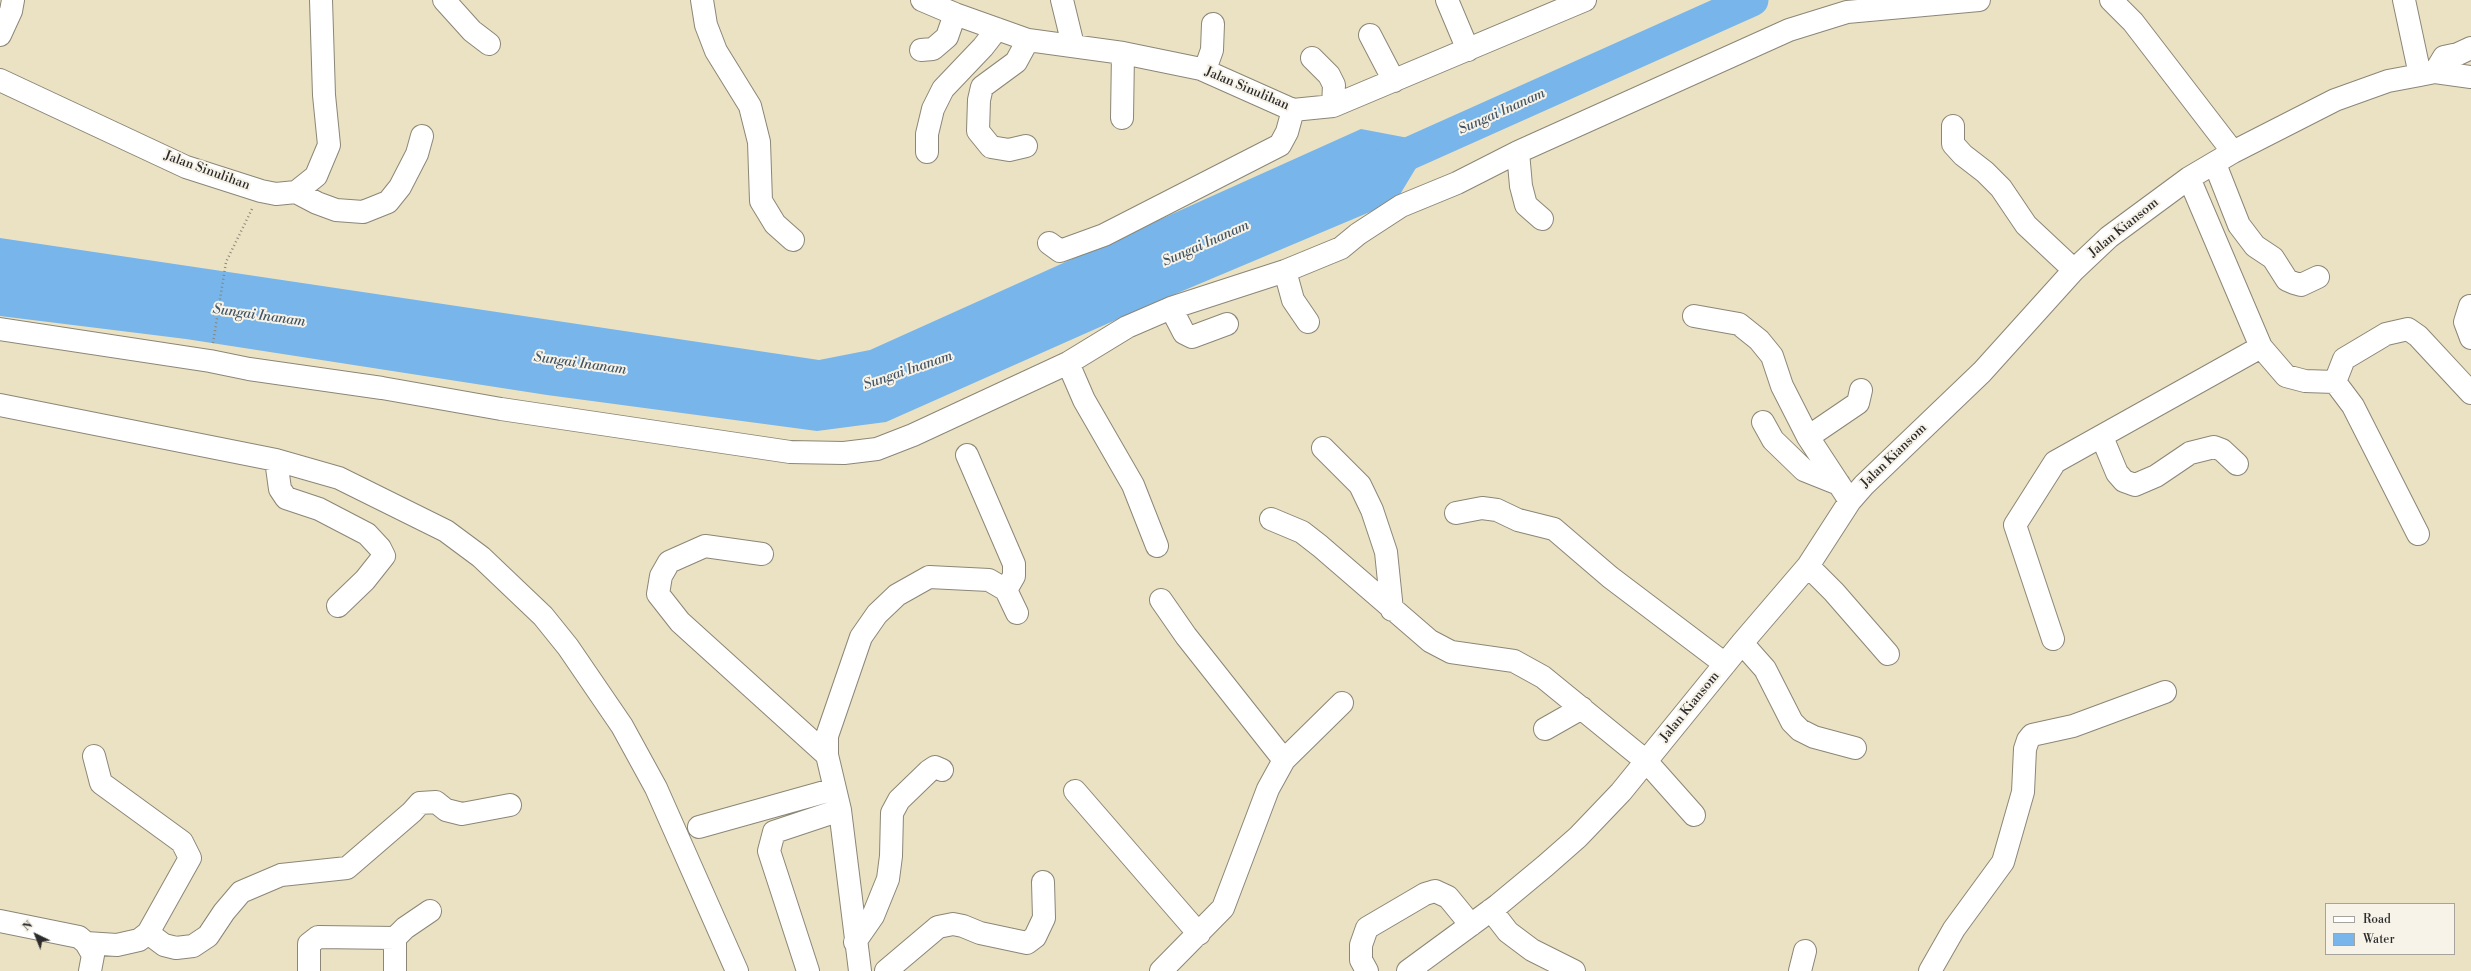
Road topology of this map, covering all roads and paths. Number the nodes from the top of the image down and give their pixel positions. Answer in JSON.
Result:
{"nodes":[{"id":1,"x":13,"y":0,"type":"edge"},
{"id":2,"x":320,"y":0,"type":"edge"},
{"id":3,"x":444,"y":0,"type":"edge"},
{"id":4,"x":702,"y":0,"type":"edge"},
{"id":5,"x":922,"y":0,"type":"edge"},
{"id":6,"x":1062,"y":0,"type":"edge"},
{"id":7,"x":1447,"y":0,"type":"edge"},
{"id":8,"x":1585,"y":0,"type":"edge"},
{"id":9,"x":1979,"y":0,"type":"edge"},
{"id":10,"x":2111,"y":0,"type":"edge"},
{"id":11,"x":2404,"y":0,"type":"edge"},
{"id":12,"x":955,"y":14,"type":"junction"},
{"id":13,"x":1213,"y":24,"type":"dead end"},
{"id":14,"x":997,"y":29,"type":"junction"},
{"id":15,"x":0,"y":35,"type":"edge"},
{"id":16,"x":1370,"y":35,"type":"dead end"},
{"id":17,"x":1028,"y":40,"type":"junction"},
{"id":18,"x":489,"y":44,"type":"dead end"},
{"id":19,"x":1073,"y":45,"type":"junction"},
{"id":20,"x":2471,"y":48,"type":"edge"},
{"id":21,"x":921,"y":50,"type":"dead end"},
{"id":22,"x":1468,"y":50,"type":"junction"},
{"id":23,"x":1123,"y":53,"type":"junction"},
{"id":24,"x":1312,"y":58,"type":"dead end"},
{"id":25,"x":1201,"y":69,"type":"junction"},
{"id":26,"x":2427,"y":74,"type":"junction"},
{"id":27,"x":2471,"y":77,"type":"edge"},
{"id":28,"x":0,"y":80,"type":"edge"},
{"id":29,"x":1394,"y":81,"type":"junction"},
{"id":30,"x":1333,"y":106,"type":"junction"},
{"id":31,"x":1293,"y":110,"type":"junction"},
{"id":32,"x":1122,"y":118,"type":"dead end"},
{"id":33,"x":1953,"y":126,"type":"dead end"},
{"id":34,"x":422,"y":136,"type":"dead end"},
{"id":35,"x":1026,"y":146,"type":"dead end"},
{"id":36,"x":926,"y":152,"type":"dead end"},
{"id":37,"x":1518,"y":152,"type":"junction"},
{"id":38,"x":2224,"y":158,"type":"junction"},
{"id":39,"x":2189,"y":178,"type":"junction"},
{"id":40,"x":261,"y":191,"type":"junction"},
{"id":41,"x":296,"y":192,"type":"junction"},
{"id":42,"x":1542,"y":219,"type":"dead end"},
{"id":43,"x":793,"y":240,"type":"dead end"},
{"id":44,"x":1049,"y":243,"type":"dead end"},
{"id":45,"x":2074,"y":270,"type":"junction"},
{"id":46,"x":1285,"y":271,"type":"junction"},
{"id":47,"x":2318,"y":276,"type":"dead end"},
{"id":48,"x":2470,"y":306,"type":"dead end"},
{"id":49,"x":1171,"y":308,"type":"junction"},
{"id":50,"x":1694,"y":316,"type":"dead end"},
{"id":51,"x":1308,"y":322,"type":"dead end"},
{"id":52,"x":1227,"y":324,"type":"dead end"},
{"id":53,"x":0,"y":329,"type":"edge"},
{"id":54,"x":2471,"y":338,"type":"edge"},
{"id":55,"x":2261,"y":347,"type":"junction"},
{"id":56,"x":210,"y":361,"type":"junction"},
{"id":57,"x":1068,"y":363,"type":"junction"},
{"id":58,"x":2335,"y":382,"type":"junction"},
{"id":59,"x":1861,"y":390,"type":"dead end"},
{"id":60,"x":2471,"y":393,"type":"edge"},
{"id":61,"x":0,"y":405,"type":"edge"},
{"id":62,"x":1763,"y":422,"type":"dead end"},
{"id":63,"x":1808,"y":437,"type":"junction"},
{"id":64,"x":2102,"y":437,"type":"junction"},
{"id":65,"x":1323,"y":448,"type":"dead end"},
{"id":66,"x":967,"y":455,"type":"dead end"},
{"id":67,"x":276,"y":460,"type":"junction"},
{"id":68,"x":2237,"y":464,"type":"dead end"},
{"id":69,"x":1844,"y":492,"type":"junction"},
{"id":70,"x":1456,"y":513,"type":"dead end"},
{"id":71,"x":1271,"y":519,"type":"dead end"},
{"id":72,"x":2418,"y":534,"type":"dead end"},
{"id":73,"x":1156,"y":546,"type":"dead end"},
{"id":74,"x":762,"y":554,"type":"dead end"},
{"id":75,"x":1808,"y":566,"type":"junction"},
{"id":76,"x":1006,"y":590,"type":"junction"},
{"id":77,"x":1161,"y":600,"type":"dead end"},
{"id":78,"x":338,"y":606,"type":"dead end"},
{"id":79,"x":1392,"y":610,"type":"junction"},
{"id":80,"x":1016,"y":613,"type":"dead end"},
{"id":81,"x":2053,"y":639,"type":"dead end"},
{"id":82,"x":1742,"y":643,"type":"junction"},
{"id":83,"x":1888,"y":654,"type":"dead end"},
{"id":84,"x":1725,"y":664,"type":"junction"},
{"id":85,"x":2165,"y":692,"type":"dead end"},
{"id":86,"x":1342,"y":702,"type":"dead end"},
{"id":87,"x":1582,"y":708,"type":"junction"},
{"id":88,"x":1545,"y":729,"type":"dead end"},
{"id":89,"x":1855,"y":748,"type":"dead end"},
{"id":90,"x":826,"y":754,"type":"junction"},
{"id":91,"x":94,"y":756,"type":"dead end"},
{"id":92,"x":1284,"y":760,"type":"junction"},
{"id":93,"x":1646,"y":761,"type":"junction"},
{"id":94,"x":942,"y":770,"type":"dead end"},
{"id":95,"x":835,"y":789,"type":"junction"},
{"id":96,"x":1075,"y":791,"type":"dead end"},
{"id":97,"x":510,"y":805,"type":"dead end"},
{"id":98,"x":840,"y":810,"type":"junction"},
{"id":99,"x":1694,"y":815,"type":"dead end"},
{"id":100,"x":698,"y":827,"type":"dead end"},
{"id":101,"x":1043,"y":882,"type":"dead end"},
{"id":102,"x":1491,"y":910,"type":"junction"},
{"id":103,"x":430,"y":911,"type":"dead end"},
{"id":104,"x":0,"y":921,"type":"edge"},
{"id":105,"x":1471,"y":925,"type":"junction"},
{"id":106,"x":148,"y":933,"type":"junction"},
{"id":107,"x":1199,"y":934,"type":"junction"},
{"id":108,"x":395,"y":938,"type":"junction"},
{"id":109,"x":855,"y":942,"type":"junction"},
{"id":110,"x":86,"y":943,"type":"junction"},
{"id":111,"x":90,"y":971,"type":"edge"},
{"id":112,"x":309,"y":971,"type":"edge"},
{"id":113,"x":395,"y":971,"type":"edge"},
{"id":114,"x":737,"y":971,"type":"edge"},
{"id":115,"x":808,"y":971,"type":"edge"},
{"id":116,"x":860,"y":971,"type":"edge"},
{"id":117,"x":886,"y":971,"type":"edge"},
{"id":118,"x":1160,"y":971,"type":"edge"},
{"id":119,"x":1367,"y":971,"type":"edge"},
{"id":120,"x":1408,"y":971,"type":"edge"},
{"id":121,"x":1574,"y":971,"type":"edge"},
{"id":122,"x":1930,"y":971,"type":"edge"}],
"edges":[{"from":1,"to":15,"type":"street"},
{"from":2,"to":41,"type":"street"},
{"from":3,"to":18,"type":"street"},
{"from":4,"to":43,"type":"street"},
{"from":5,"to":12,"type":"street","name":"Jalan Sinulihan"},
{"from":6,"to":19,"type":"street"},
{"from":7,"to":22,"type":"street"},
{"from":8,"to":22,"type":"street","name":"Jalan Sinulihan"},
{"from":9,"to":37,"type":"street"},
{"from":10,"to":38,"type":"street"},
{"from":11,"to":26,"type":"street"},
{"from":12,"to":14,"type":"street","name":"Jalan Sinulihan"},
{"from":12,"to":21,"type":"street"},
{"from":13,"to":25,"type":"street"},
{"from":14,"to":17,"type":"street","name":"Jalan Sinulihan"},
{"from":14,"to":36,"type":"street"},
{"from":16,"to":29,"type":"street"},
{"from":17,"to":19,"type":"street","name":"Jalan Sinulihan"},
{"from":17,"to":35,"type":"street"},
{"from":19,"to":23,"type":"street","name":"Jalan Sinulihan"},
{"from":20,"to":26,"type":"street"},
{"from":22,"to":29,"type":"street","name":"Jalan Sinulihan"},
{"from":23,"to":25,"type":"street","name":"Jalan Sinulihan"},
{"from":23,"to":32,"type":"street"},
{"from":24,"to":30,"type":"street"},
{"from":25,"to":31,"type":"street","name":"Jalan Sinulihan"},
{"from":26,"to":27,"type":"street","name":"Jalan Kiansom"},
{"from":26,"to":38,"type":"street","name":"Jalan Kiansom"},
{"from":28,"to":40,"type":"street","name":"Jalan Sinulihan"},
{"from":29,"to":30,"type":"street","name":"Jalan Sinulihan"},
{"from":30,"to":31,"type":"street","name":"Jalan Sinulihan"},
{"from":31,"to":44,"type":"street"},
{"from":33,"to":45,"type":"street"},
{"from":34,"to":41,"type":"street"},
{"from":37,"to":42,"type":"street"},
{"from":37,"to":46,"type":"street"},
{"from":38,"to":39,"type":"street","name":"Jalan Kiansom"},
{"from":38,"to":47,"type":"street"},
{"from":39,"to":45,"type":"street","name":"Jalan Kiansom"},
{"from":39,"to":55,"type":"street"},
{"from":40,"to":41,"type":"street","name":"Jalan Sinulihan"},
{"from":40,"to":56,"type":"path"},
{"from":45,"to":69,"type":"street","name":"Jalan Kiansom"},
{"from":46,"to":49,"type":"street"},
{"from":46,"to":51,"type":"street"},
{"from":48,"to":54,"type":"street"},
{"from":49,"to":52,"type":"street"},
{"from":49,"to":57,"type":"street"},
{"from":50,"to":63,"type":"street"},
{"from":53,"to":56,"type":"street"},
{"from":55,"to":58,"type":"street"},
{"from":55,"to":64,"type":"street"},
{"from":56,"to":57,"type":"street"},
{"from":57,"to":73,"type":"street"},
{"from":58,"to":60,"type":"street"},
{"from":58,"to":72,"type":"street"},
{"from":59,"to":63,"type":"street"},
{"from":61,"to":67,"type":"street"},
{"from":62,"to":69,"type":"street"},
{"from":63,"to":69,"type":"street"},
{"from":64,"to":68,"type":"street"},
{"from":64,"to":81,"type":"street"},
{"from":65,"to":79,"type":"street"},
{"from":66,"to":76,"type":"street"},
{"from":67,"to":78,"type":"street"},
{"from":67,"to":114,"type":"street"},
{"from":69,"to":75,"type":"street","name":"Jalan Kiansom"},
{"from":70,"to":84,"type":"street"},
{"from":71,"to":79,"type":"street"},
{"from":74,"to":90,"type":"street"},
{"from":75,"to":82,"type":"street","name":"Jalan Kiansom"},
{"from":75,"to":83,"type":"street"},
{"from":76,"to":80,"type":"street"},
{"from":76,"to":90,"type":"street"},
{"from":77,"to":92,"type":"street"},
{"from":79,"to":87,"type":"street"},
{"from":82,"to":84,"type":"street","name":"Jalan Kiansom"},
{"from":82,"to":89,"type":"street"},
{"from":84,"to":93,"type":"street","name":"Jalan Kiansom"},
{"from":85,"to":122,"type":"street"},
{"from":86,"to":92,"type":"street"},
{"from":87,"to":88,"type":"street"},
{"from":87,"to":93,"type":"street"},
{"from":90,"to":95,"type":"street"},
{"from":91,"to":106,"type":"street"},
{"from":92,"to":107,"type":"street"},
{"from":93,"to":99,"type":"street"},
{"from":93,"to":102,"type":"street","name":"Jalan Kiansom"},
{"from":94,"to":109,"type":"street"},
{"from":95,"to":98,"type":"street"},
{"from":95,"to":100,"type":"street"},
{"from":96,"to":107,"type":"street"},
{"from":97,"to":106,"type":"street"},
{"from":98,"to":109,"type":"street"},
{"from":98,"to":115,"type":"street"},
{"from":101,"to":117,"type":"street"},
{"from":102,"to":105,"type":"street","name":"Jalan Kiansom"},
{"from":102,"to":121,"type":"street"},
{"from":103,"to":108,"type":"street"},
{"from":104,"to":110,"type":"street"},
{"from":105,"to":119,"type":"street"},
{"from":105,"to":120,"type":"street","name":"Jalan Kiansom"},
{"from":106,"to":110,"type":"street"},
{"from":107,"to":118,"type":"street"},
{"from":108,"to":112,"type":"street"},
{"from":108,"to":113,"type":"street"},
{"from":109,"to":116,"type":"street"},
{"from":110,"to":111,"type":"street"}]}
